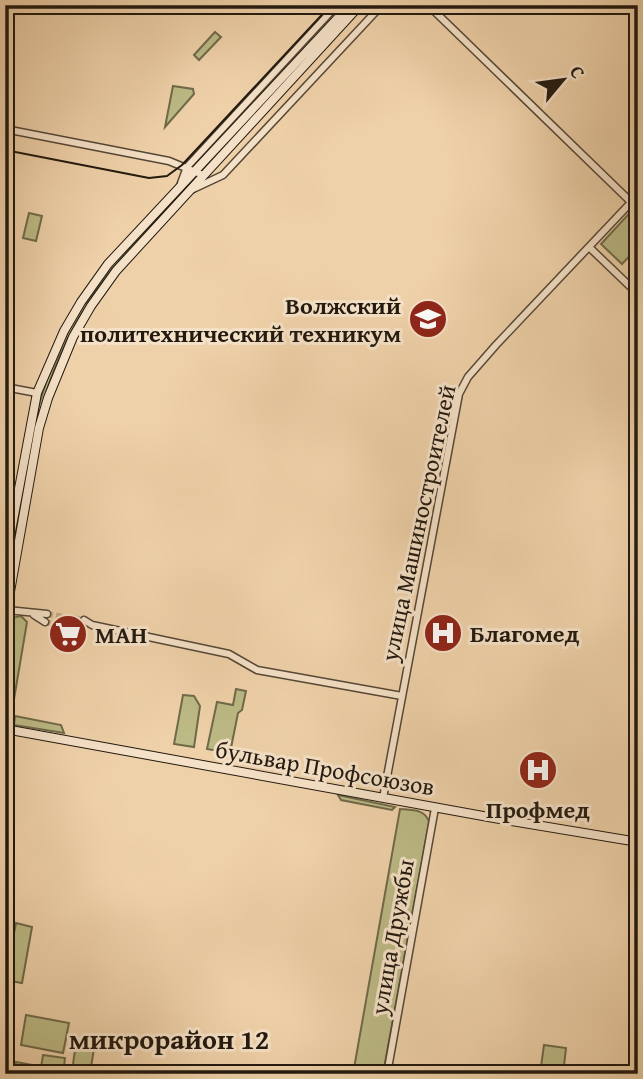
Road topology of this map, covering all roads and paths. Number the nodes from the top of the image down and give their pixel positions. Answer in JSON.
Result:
{"nodes":[{"id":1,"x":337,"y":5,"type":"edge"},
{"id":2,"x":350,"y":5,"type":"edge"},
{"id":3,"x":360,"y":5,"type":"edge"},
{"id":4,"x":382,"y":5,"type":"edge"},
{"id":5,"x":428,"y":5,"type":"edge"},
{"id":6,"x":5,"y":129,"type":"edge"},
{"id":7,"x":195,"y":171,"type":"junction"},
{"id":8,"x":188,"y":192,"type":"junction"},
{"id":9,"x":638,"y":195,"type":"edge"},
{"id":10,"x":631,"y":202,"type":"junction"},
{"id":11,"x":589,"y":247,"type":"junction"},
{"id":12,"x":638,"y":293,"type":"edge"},
{"id":13,"x":5,"y":387,"type":"edge"},
{"id":14,"x":37,"y":393,"type":"junction"},
{"id":15,"x":5,"y":563,"type":"edge"},
{"id":16,"x":6,"y":613,"type":"edge"},
{"id":17,"x":46,"y":618,"type":"tunnel mouth"},
{"id":18,"x":84,"y":620,"type":"tunnel mouth"},
{"id":19,"x":92,"y":625,"type":"junction"},
{"id":20,"x":83,"y":629,"type":"tunnel mouth"},
{"id":21,"x":402,"y":696,"type":"junction"},
{"id":22,"x":5,"y":729,"type":"edge"},
{"id":23,"x":383,"y":798,"type":"junction"},
{"id":24,"x":435,"y":808,"type":"junction"},
{"id":25,"x":638,"y":842,"type":"edge"},
{"id":26,"x":387,"y":1074,"type":"edge"}],
"edges":[{"from":1,"to":7,"type":"street"},
{"from":2,"to":7,"type":"street"},
{"from":3,"to":7,"type":"street"},
{"from":4,"to":8,"type":"street"},
{"from":5,"to":10,"type":"street"},
{"from":6,"to":7,"type":"street"},
{"from":7,"to":8,"type":"street"},
{"from":7,"to":14,"type":"street"},
{"from":8,"to":16,"type":"street"},
{"from":9,"to":10,"type":"street","name":"улица Машиностроителей"},
{"from":10,"to":11,"type":"street","name":"улица Машиностроителей"},
{"from":11,"to":12,"type":"street"},
{"from":11,"to":21,"type":"street","name":"улица Машиностроителей"},
{"from":13,"to":14,"type":"street"},
{"from":14,"to":15,"type":"street"},
{"from":16,"to":17,"type":"street"},
{"from":18,"to":19,"type":"street"},
{"from":19,"to":20,"type":"street"},
{"from":19,"to":21,"type":"street"},
{"from":21,"to":23,"type":"street","name":"улица Машиностроителей"},
{"from":22,"to":23,"type":"street","name":"бульвар Профсоюзов"},
{"from":23,"to":24,"type":"street","name":"бульвар Профсоюзов"},
{"from":24,"to":25,"type":"street","name":"бульвар Профсоюзов"},
{"from":24,"to":26,"type":"street","name":"улица Дружбы"}]}
